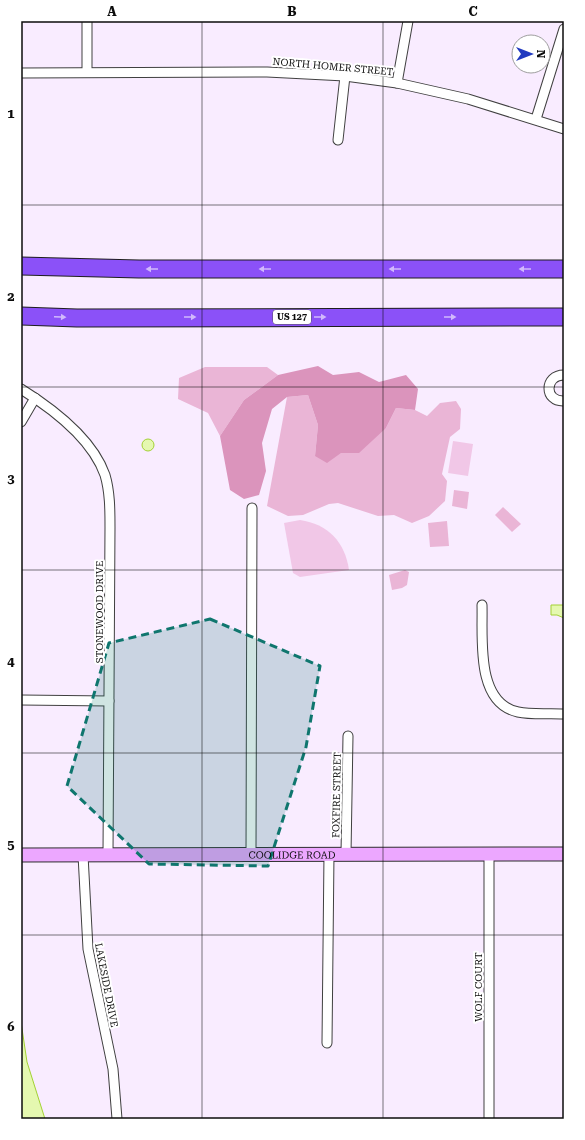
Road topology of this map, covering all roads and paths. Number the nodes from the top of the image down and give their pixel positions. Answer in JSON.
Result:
{"nodes":[{"id":1,"x":86,"y":21,"type":"edge"},
{"id":2,"x":408,"y":21,"type":"edge"},
{"id":3,"x":564,"y":29,"type":"edge"},
{"id":4,"x":87,"y":72,"type":"junction"},
{"id":5,"x":21,"y":73,"type":"edge"},
{"id":6,"x":345,"y":76,"type":"junction"},
{"id":7,"x":397,"y":82,"type":"junction"},
{"id":8,"x":536,"y":119,"type":"junction"},
{"id":9,"x":564,"y":129,"type":"edge"},
{"id":10,"x":338,"y":140,"type":"dead end"},
{"id":11,"x":21,"y":266,"type":"edge"},
{"id":12,"x":564,"y":269,"type":"edge"},
{"id":13,"x":21,"y":316,"type":"edge"},
{"id":14,"x":564,"y":317,"type":"edge"},
{"id":15,"x":564,"y":375,"type":"edge"},
{"id":16,"x":21,"y":389,"type":"edge"},
{"id":17,"x":35,"y":398,"type":"junction"},
{"id":18,"x":564,"y":401,"type":"edge"},
{"id":19,"x":21,"y":422,"type":"edge"},
{"id":20,"x":252,"y":508,"type":"dead end"},
{"id":21,"x":482,"y":605,"type":"dead end"},
{"id":22,"x":21,"y":700,"type":"edge"},
{"id":23,"x":109,"y":700,"type":"junction"},
{"id":24,"x":564,"y":714,"type":"edge"},
{"id":25,"x":348,"y":736,"type":"dead end"},
{"id":26,"x":108,"y":854,"type":"junction"},
{"id":27,"x":251,"y":854,"type":"junction"},
{"id":28,"x":329,"y":854,"type":"junction"},
{"id":29,"x":346,"y":854,"type":"junction"},
{"id":30,"x":489,"y":854,"type":"junction"},
{"id":31,"x":564,"y":854,"type":"edge"},
{"id":32,"x":21,"y":855,"type":"edge"},
{"id":33,"x":83,"y":855,"type":"junction"},
{"id":34,"x":327,"y":1043,"type":"dead end"},
{"id":35,"x":117,"y":1119,"type":"edge"},
{"id":36,"x":489,"y":1119,"type":"edge"}],
"edges":[{"from":1,"to":4,"type":"street"},
{"from":2,"to":7,"type":"street"},
{"from":3,"to":8,"type":"street"},
{"from":4,"to":5,"type":"street","name":"NORTH HOMER STREET"},
{"from":4,"to":6,"type":"street","name":"NORTH HOMER STREET"},
{"from":6,"to":7,"type":"street","name":"NORTH HOMER STREET"},
{"from":6,"to":10,"type":"street"},
{"from":7,"to":8,"type":"street","name":"NORTH HOMER STREET"},
{"from":8,"to":9,"type":"street","name":"NORTH HOMER STREET"},
{"from":12,"to":11,"type":"highway","one_way":true},
{"from":13,"to":14,"type":"highway","number":"US 127","one_way":true},
{"from":15,"to":18,"type":"street"},
{"from":16,"to":17,"type":"street","name":"STONEWOOD DRIVE"},
{"from":17,"to":19,"type":"street"},
{"from":17,"to":23,"type":"street","name":"STONEWOOD DRIVE"},
{"from":20,"to":27,"type":"street"},
{"from":21,"to":24,"type":"street"},
{"from":22,"to":23,"type":"street"},
{"from":23,"to":26,"type":"street","name":"STONEWOOD DRIVE"},
{"from":25,"to":29,"type":"street","name":"FOXFIRE STREET"},
{"from":26,"to":27,"type":"street","name":"COOLIDGE ROAD"},
{"from":26,"to":33,"type":"street","name":"COOLIDGE ROAD"},
{"from":27,"to":28,"type":"street","name":"COOLIDGE ROAD"},
{"from":28,"to":29,"type":"street","name":"COOLIDGE ROAD"},
{"from":28,"to":34,"type":"street"},
{"from":29,"to":30,"type":"street","name":"COOLIDGE ROAD"},
{"from":30,"to":31,"type":"street","name":"COOLIDGE ROAD"},
{"from":30,"to":36,"type":"street","name":"WOLF COURT"},
{"from":32,"to":33,"type":"street","name":"COOLIDGE ROAD"},
{"from":33,"to":35,"type":"street","name":"LAKESIDE DRIVE"}]}
